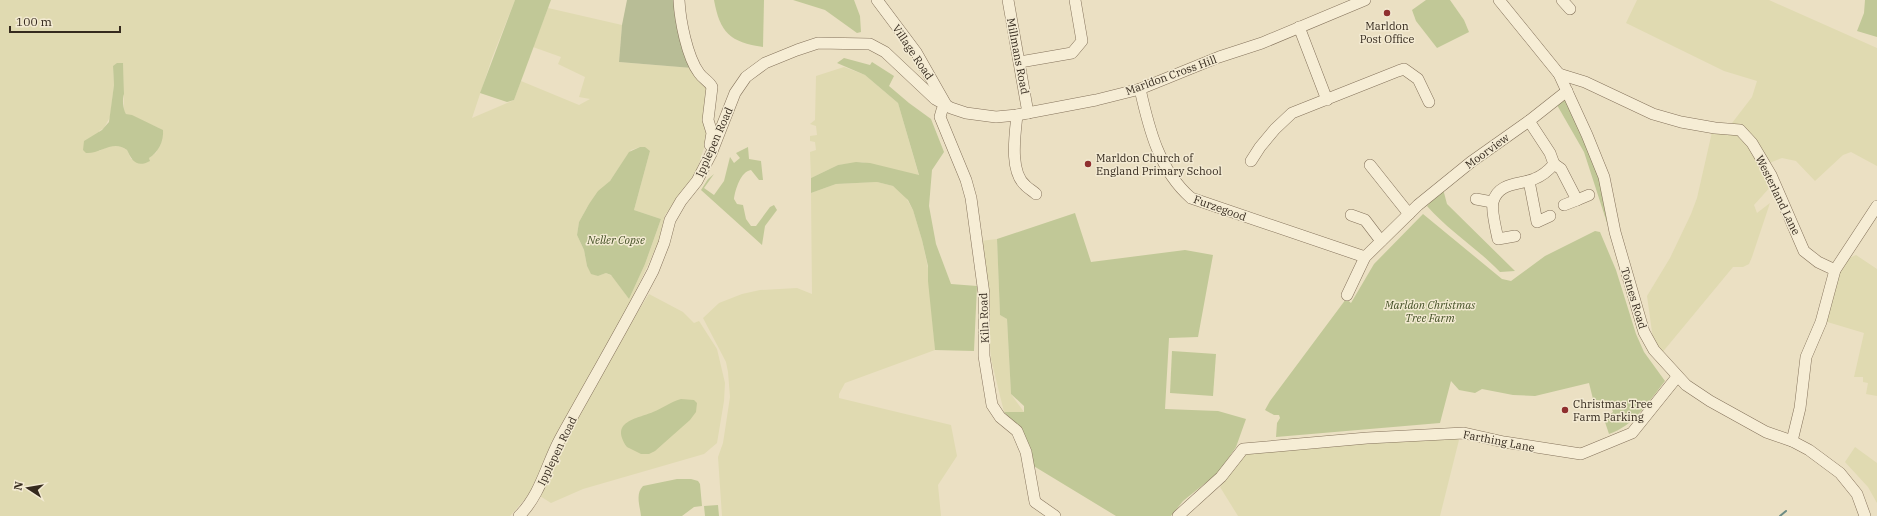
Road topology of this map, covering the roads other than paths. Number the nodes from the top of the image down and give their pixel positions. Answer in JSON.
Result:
{"nodes":[{"id":1,"x":679,"y":0,"type":"edge"},
{"id":2,"x":877,"y":0,"type":"edge"},
{"id":3,"x":1008,"y":0,"type":"edge"},
{"id":4,"x":1075,"y":0,"type":"edge"},
{"id":5,"x":1499,"y":0,"type":"edge"},
{"id":6,"x":1562,"y":0,"type":"edge"},
{"id":7,"x":1360,"y":1,"type":"edge"},
{"id":8,"x":1570,"y":9,"type":"dead end"},
{"id":9,"x":1299,"y":27,"type":"junction"},
{"id":10,"x":1020,"y":62,"type":"junction"},
{"id":11,"x":1559,"y":74,"type":"junction"},
{"id":12,"x":1140,"y":89,"type":"junction"},
{"id":13,"x":1567,"y":91,"type":"junction"},
{"id":14,"x":1327,"y":100,"type":"junction"},
{"id":15,"x":1429,"y":102,"type":"dead end"},
{"id":16,"x":946,"y":105,"type":"junction"},
{"id":17,"x":1022,"y":114,"type":"junction"},
{"id":18,"x":1528,"y":121,"type":"junction"},
{"id":19,"x":711,"y":154,"type":"junction"},
{"id":20,"x":1252,"y":161,"type":"dead end"},
{"id":21,"x":1554,"y":164,"type":"junction"},
{"id":22,"x":1370,"y":165,"type":"dead end"},
{"id":23,"x":1529,"y":181,"type":"junction"},
{"id":24,"x":1036,"y":194,"type":"dead end"},
{"id":25,"x":1589,"y":195,"type":"dead end"},
{"id":26,"x":1476,"y":199,"type":"dead end"},
{"id":27,"x":1577,"y":200,"type":"junction"},
{"id":28,"x":1492,"y":202,"type":"junction"},
{"id":29,"x":1564,"y":205,"type":"dead end"},
{"id":30,"x":1877,"y":206,"type":"edge"},
{"id":31,"x":1409,"y":214,"type":"junction"},
{"id":32,"x":1351,"y":215,"type":"dead end"},
{"id":33,"x":1550,"y":216,"type":"dead end"},
{"id":34,"x":1515,"y":236,"type":"dead end"},
{"id":35,"x":1381,"y":241,"type":"junction"},
{"id":36,"x":1365,"y":257,"type":"junction"},
{"id":37,"x":1835,"y":270,"type":"junction"},
{"id":38,"x":1347,"y":295,"type":"dead end"},
{"id":39,"x":1677,"y":377,"type":"junction"},
{"id":40,"x":1792,"y":441,"type":"junction"},
{"id":41,"x":519,"y":516,"type":"edge"},
{"id":42,"x":1055,"y":516,"type":"edge"},
{"id":43,"x":1178,"y":516,"type":"edge"},
{"id":44,"x":1864,"y":516,"type":"edge"}],
"edges":[{"from":1,"to":19,"type":"street"},
{"from":2,"to":16,"type":"street","name":"Village Road"},
{"from":3,"to":10,"type":"street","name":"Millmans Road"},
{"from":4,"to":10,"type":"street"},
{"from":5,"to":11,"type":"street","name":"Totnes Road"},
{"from":6,"to":8,"type":"street"},
{"from":7,"to":9,"type":"street","name":"Marldon Cross Hill"},
{"from":9,"to":12,"type":"street","name":"Marldon Cross Hill"},
{"from":9,"to":14,"type":"street"},
{"from":10,"to":17,"type":"street","name":"Millmans Road"},
{"from":11,"to":13,"type":"street","name":"Totnes Road"},
{"from":11,"to":37,"type":"street","name":"Westerland Lane"},
{"from":12,"to":17,"type":"street","name":"Marldon Cross Hill"},
{"from":12,"to":36,"type":"street","name":"Furzegood"},
{"from":13,"to":18,"type":"street","name":"Moorview"},
{"from":13,"to":39,"type":"street","name":"Totnes Road"},
{"from":14,"to":15,"type":"street"},
{"from":14,"to":20,"type":"street"},
{"from":16,"to":17,"type":"street","name":"Marldon Cross Hill"},
{"from":16,"to":19,"type":"street","name":"Ipplepen Road"},
{"from":16,"to":42,"type":"street","name":"Kiln Road"},
{"from":17,"to":24,"type":"street","name":"Millmans Road"},
{"from":18,"to":21,"type":"street"},
{"from":18,"to":31,"type":"street","name":"Moorview"},
{"from":19,"to":41,"type":"street","name":"Ipplepen Road"},
{"from":21,"to":23,"type":"street"},
{"from":21,"to":27,"type":"street"},
{"from":22,"to":31,"type":"street"},
{"from":23,"to":28,"type":"street"},
{"from":23,"to":33,"type":"street"},
{"from":25,"to":27,"type":"street"},
{"from":26,"to":28,"type":"street"},
{"from":27,"to":29,"type":"street"},
{"from":28,"to":34,"type":"street"},
{"from":30,"to":37,"type":"street"},
{"from":31,"to":35,"type":"street","name":"Moorview"},
{"from":32,"to":35,"type":"street"},
{"from":35,"to":36,"type":"street","name":"Moorview"},
{"from":36,"to":38,"type":"street","name":"Moorview"},
{"from":37,"to":40,"type":"street"},
{"from":39,"to":40,"type":"street","name":"Totnes Road"},
{"from":39,"to":43,"type":"street","name":"Farthing Lane"},
{"from":40,"to":44,"type":"street","name":"Totnes Road"}]}
